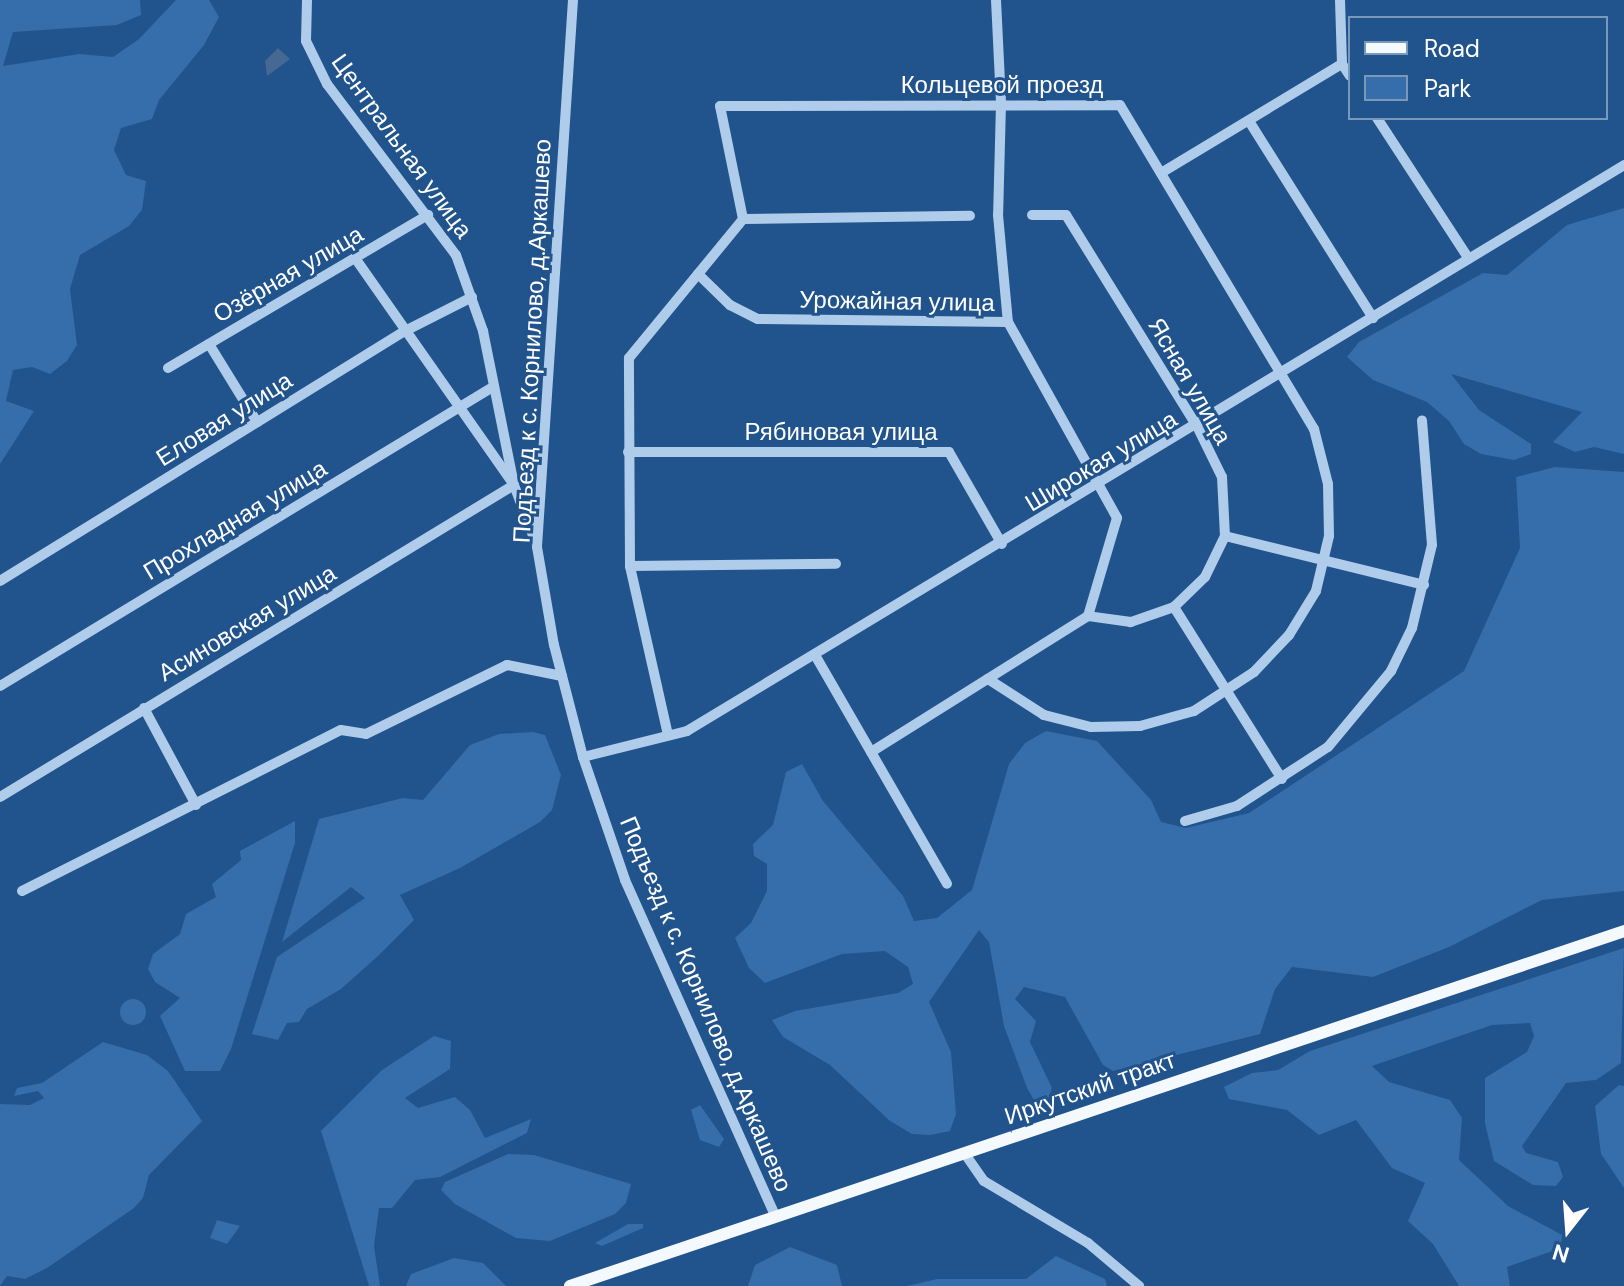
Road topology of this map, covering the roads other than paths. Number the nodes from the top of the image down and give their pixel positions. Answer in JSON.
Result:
{"nodes":[{"id":1,"x":307,"y":0,"type":"edge"},
{"id":2,"x":573,"y":0,"type":"edge"},
{"id":3,"x":996,"y":0,"type":"edge"},
{"id":4,"x":1340,"y":0,"type":"edge"},
{"id":5,"x":1342,"y":64,"type":"junction"},
{"id":6,"x":1348,"y":73,"type":"edge"},
{"id":7,"x":1001,"y":104,"type":"junction"},
{"id":8,"x":1378,"y":120,"type":"edge"},
{"id":9,"x":1249,"y":121,"type":"junction"},
{"id":10,"x":1624,"y":165,"type":"edge"},
{"id":11,"x":1161,"y":173,"type":"junction"},
{"id":12,"x":428,"y":215,"type":"junction"},
{"id":13,"x":1032,"y":215,"type":"dead end"},
{"id":14,"x":970,"y":216,"type":"dead end"},
{"id":15,"x":743,"y":219,"type":"junction"},
{"id":16,"x":355,"y":258,"type":"junction"},
{"id":17,"x":1469,"y":259,"type":"junction"},
{"id":18,"x":698,"y":274,"type":"junction"},
{"id":19,"x":472,"y":297,"type":"junction"},
{"id":20,"x":1373,"y":318,"type":"junction"},
{"id":21,"x":1008,"y":322,"type":"junction"},
{"id":22,"x":407,"y":330,"type":"junction"},
{"id":23,"x":209,"y":344,"type":"junction"},
{"id":24,"x":168,"y":368,"type":"dead end"},
{"id":25,"x":1283,"y":374,"type":"junction"},
{"id":26,"x":491,"y":388,"type":"junction"},
{"id":27,"x":459,"y":407,"type":"junction"},
{"id":28,"x":1422,"y":420,"type":"dead end"},
{"id":29,"x":257,"y":422,"type":"junction"},
{"id":30,"x":1197,"y":426,"type":"junction"},
{"id":31,"x":628,"y":452,"type":"junction"},
{"id":32,"x":1103,"y":484,"type":"junction"},
{"id":33,"x":514,"y":485,"type":"junction"},
{"id":34,"x":1225,"y":536,"type":"junction"},
{"id":35,"x":1002,"y":544,"type":"junction"},
{"id":36,"x":537,"y":547,"type":"junction"},
{"id":37,"x":1323,"y":560,"type":"junction"},
{"id":38,"x":836,"y":564,"type":"dead end"},
{"id":39,"x":630,"y":566,"type":"junction"},
{"id":40,"x":0,"y":581,"type":"edge"},
{"id":41,"x":1424,"y":585,"type":"junction"},
{"id":42,"x":1174,"y":607,"type":"junction"},
{"id":43,"x":1088,"y":616,"type":"junction"},
{"id":44,"x":815,"y":655,"type":"junction"},
{"id":45,"x":562,"y":676,"type":"junction"},
{"id":46,"x":988,"y":679,"type":"junction"},
{"id":47,"x":0,"y":686,"type":"edge"},
{"id":48,"x":1226,"y":690,"type":"junction"},
{"id":49,"x":144,"y":708,"type":"junction"},
{"id":50,"x":668,"y":735,"type":"junction"},
{"id":51,"x":871,"y":752,"type":"junction"},
{"id":52,"x":583,"y":757,"type":"junction"},
{"id":53,"x":1282,"y":779,"type":"junction"},
{"id":54,"x":0,"y":797,"type":"edge"},
{"id":55,"x":196,"y":805,"type":"junction"},
{"id":56,"x":1185,"y":821,"type":"dead end"},
{"id":57,"x":947,"y":884,"type":"dead end"},
{"id":58,"x":22,"y":891,"type":"dead end"},
{"id":59,"x":1624,"y":931,"type":"edge"},
{"id":60,"x":965,"y":1154,"type":"junction"},
{"id":61,"x":776,"y":1217,"type":"junction"},
{"id":62,"x":570,"y":1286,"type":"edge"},
{"id":63,"x":1139,"y":1286,"type":"edge"}],
"edges":[{"from":1,"to":12,"type":"street","name":"Центральная улица"},
{"from":2,"to":36,"type":"street","name":"Подъезд к с. Корнилово, д.Аркашево"},
{"from":3,"to":7,"type":"street"},
{"from":4,"to":5,"type":"street"},
{"from":5,"to":6,"type":"street"},
{"from":5,"to":9,"type":"street"},
{"from":7,"to":11,"type":"street","name":"Кольцевой проезд"},
{"from":7,"to":15,"type":"street","name":"Кольцевой проезд"},
{"from":7,"to":21,"type":"street"},
{"from":8,"to":17,"type":"street"},
{"from":9,"to":11,"type":"street"},
{"from":9,"to":20,"type":"street"},
{"from":10,"to":17,"type":"street","name":"Широкая улица"},
{"from":11,"to":25,"type":"street","name":"Кольцевой проезд"},
{"from":12,"to":16,"type":"street","name":"Озёрная улица"},
{"from":12,"to":19,"type":"street","name":"Центральная улица"},
{"from":13,"to":30,"type":"street","name":"Ясная улица"},
{"from":14,"to":15,"type":"street"},
{"from":15,"to":18,"type":"street"},
{"from":16,"to":22,"type":"street"},
{"from":16,"to":23,"type":"street","name":"Озёрная улица"},
{"from":17,"to":20,"type":"street","name":"Широкая улица"},
{"from":18,"to":21,"type":"street","name":"Урожайная улица"},
{"from":18,"to":31,"type":"street"},
{"from":19,"to":22,"type":"street","name":"Еловая улица"},
{"from":19,"to":26,"type":"street","name":"Центральная улица"},
{"from":20,"to":25,"type":"street","name":"Широкая улица"},
{"from":21,"to":32,"type":"street","name":"Урожайная улица"},
{"from":22,"to":27,"type":"street"},
{"from":22,"to":29,"type":"street","name":"Еловая улица"},
{"from":23,"to":24,"type":"street","name":"Озёрная улица"},
{"from":23,"to":29,"type":"street"},
{"from":25,"to":30,"type":"street","name":"Широкая улица"},
{"from":25,"to":37,"type":"street","name":"Кольцевой проезд"},
{"from":26,"to":27,"type":"street","name":"Прохладная улица"},
{"from":26,"to":33,"type":"street","name":"Центральная улица"},
{"from":27,"to":33,"type":"street"},
{"from":27,"to":47,"type":"street","name":"Прохладная улица"},
{"from":28,"to":41,"type":"street"},
{"from":29,"to":40,"type":"street","name":"Еловая улица"},
{"from":30,"to":32,"type":"street","name":"Широкая улица"},
{"from":30,"to":34,"type":"street","name":"Ясная улица"},
{"from":31,"to":35,"type":"street","name":"Рябиновая улица"},
{"from":31,"to":39,"type":"street"},
{"from":32,"to":35,"type":"street","name":"Широкая улица"},
{"from":32,"to":43,"type":"street","name":"Урожайная улица"},
{"from":33,"to":36,"type":"street","name":"Центральная улица"},
{"from":33,"to":49,"type":"street","name":"Асиновская улица"},
{"from":34,"to":37,"type":"street"},
{"from":34,"to":42,"type":"street","name":"Ясная улица"},
{"from":35,"to":44,"type":"street","name":"Широкая улица"},
{"from":36,"to":45,"type":"street","name":"Подъезд к с. Корнилово, д.Аркашево"},
{"from":37,"to":41,"type":"street"},
{"from":37,"to":48,"type":"street","name":"Кольцевой проезд"},
{"from":38,"to":39,"type":"street"},
{"from":39,"to":50,"type":"street"},
{"from":41,"to":53,"type":"street"},
{"from":42,"to":43,"type":"street","name":"Ясная улица"},
{"from":42,"to":48,"type":"street"},
{"from":43,"to":46,"type":"street"},
{"from":44,"to":50,"type":"street","name":"Широкая улица"},
{"from":44,"to":51,"type":"street"},
{"from":45,"to":52,"type":"street","name":"Подъезд к с. Корнилово, д.Аркашево"},
{"from":45,"to":55,"type":"street"},
{"from":46,"to":48,"type":"street","name":"Кольцевой проезд"},
{"from":46,"to":51,"type":"street"},
{"from":48,"to":53,"type":"street"},
{"from":49,"to":54,"type":"street","name":"Асиновская улица"},
{"from":49,"to":55,"type":"street"},
{"from":50,"to":52,"type":"street","name":"Широкая улица"},
{"from":51,"to":57,"type":"street"},
{"from":52,"to":61,"type":"street","name":"Подъезд к с. Корнилово, д.Аркашево"},
{"from":53,"to":56,"type":"street"},
{"from":55,"to":58,"type":"street"},
{"from":59,"to":60,"type":"main road","name":"Иркутский тракт"},
{"from":60,"to":61,"type":"main road","name":"Иркутский тракт"},
{"from":60,"to":63,"type":"street"},
{"from":61,"to":62,"type":"main road","name":"Иркутский тракт"}]}
